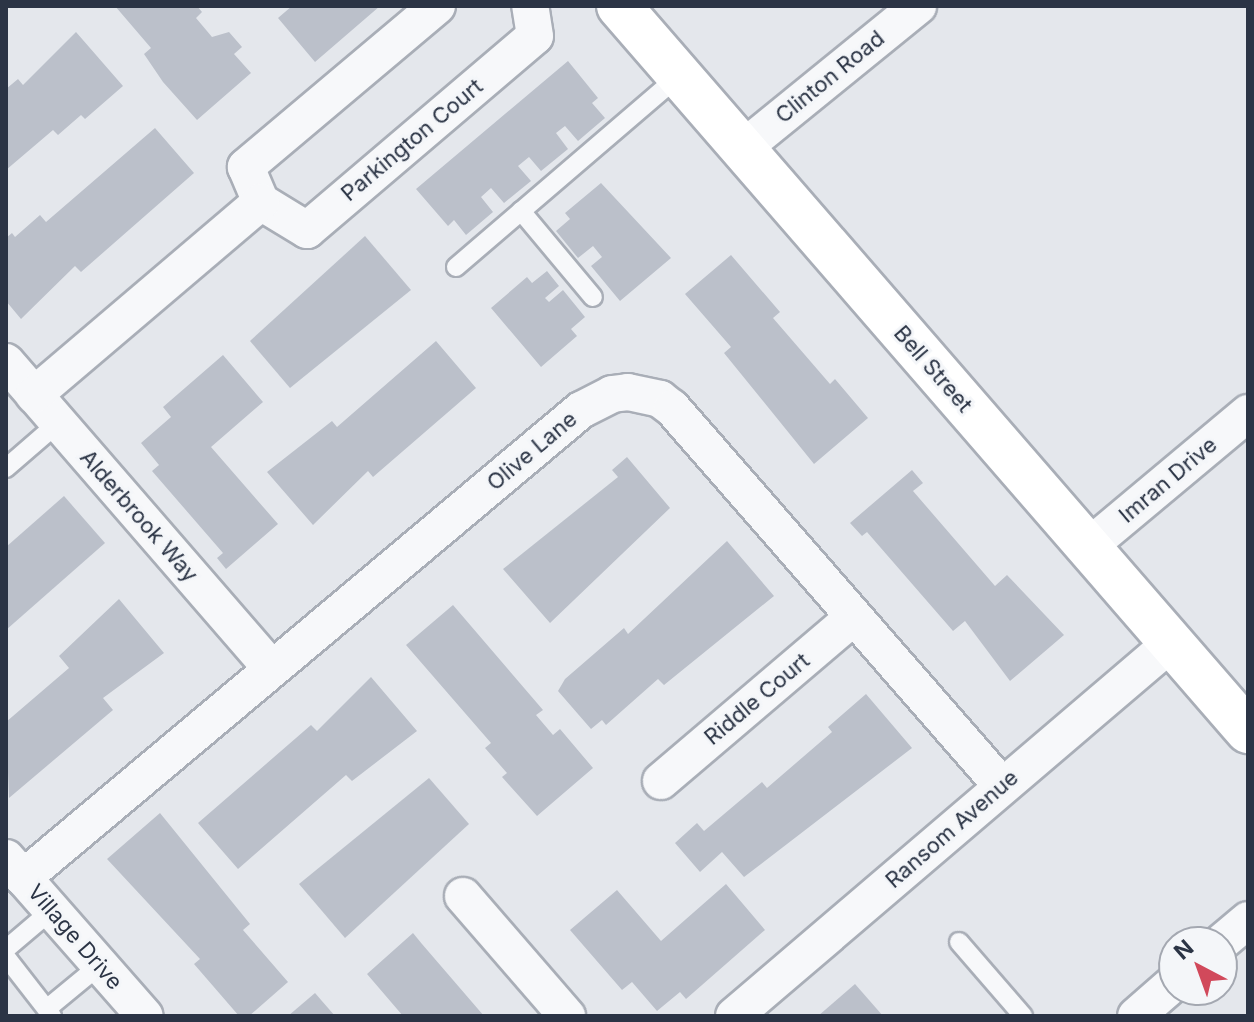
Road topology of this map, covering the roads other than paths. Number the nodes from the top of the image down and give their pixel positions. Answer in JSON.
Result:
{"nodes":[{"id":1,"x":437,"y":6,"type":"edge"},
{"id":2,"x":530,"y":6,"type":"edge"},
{"id":3,"x":619,"y":6,"type":"edge"},
{"id":4,"x":918,"y":6,"type":"edge"},
{"id":5,"x":679,"y":76,"type":"junction"},
{"id":6,"x":742,"y":149,"type":"junction"},
{"id":7,"x":261,"y":202,"type":"junction"},
{"id":8,"x":521,"y":211,"type":"junction"},
{"id":9,"x":456,"y":267,"type":"dead end"},
{"id":10,"x":593,"y":297,"type":"dead end"},
{"id":11,"x":6,"y":362,"type":"edge"},
{"id":12,"x":34,"y":395,"type":"junction"},
{"id":13,"x":1248,"y":413,"type":"edge"},
{"id":14,"x":58,"y":423,"type":"junction"},
{"id":15,"x":6,"y":468,"type":"edge"},
{"id":16,"x":1088,"y":547,"type":"junction"},
{"id":17,"x":854,"y":617,"type":"junction"},
{"id":18,"x":1171,"y":643,"type":"junction"},
{"id":19,"x":272,"y":669,"type":"junction"},
{"id":20,"x":1248,"y":731,"type":"edge"},
{"id":21,"x":661,"y":781,"type":"dead end"},
{"id":22,"x":1002,"y":786,"type":"junction"},
{"id":23,"x":14,"y":868,"type":"edge"},
{"id":24,"x":463,"y":896,"type":"dead end"},
{"id":25,"x":52,"y":910,"type":"junction"},
{"id":26,"x":959,"y":942,"type":"dead end"},
{"id":27,"x":6,"y":949,"type":"edge"},
{"id":28,"x":6,"y":957,"type":"edge"},
{"id":29,"x":100,"y":965,"type":"junction"},
{"id":30,"x":1158,"y":997,"type":"edge"},
{"id":31,"x":50,"y":1011,"type":"edge"},
{"id":32,"x":145,"y":1016,"type":"edge"},
{"id":33,"x":567,"y":1016,"type":"edge"},
{"id":34,"x":734,"y":1016,"type":"edge"},
{"id":35,"x":1023,"y":1016,"type":"edge"},
{"id":36,"x":1136,"y":1016,"type":"edge"}],
"edges":[{"from":1,"to":7,"type":"street"},
{"from":2,"to":7,"type":"street","name":"Parkington Court"},
{"from":3,"to":5,"type":"street","name":"Bell Street"},
{"from":4,"to":6,"type":"street","name":"Clinton Road"},
{"from":5,"to":6,"type":"street","name":"Bell Street"},
{"from":5,"to":8,"type":"lane"},
{"from":6,"to":16,"type":"street","name":"Bell Street"},
{"from":7,"to":12,"type":"street"},
{"from":8,"to":9,"type":"lane"},
{"from":8,"to":10,"type":"lane"},
{"from":11,"to":12,"type":"street","name":"Alderbrook Way"},
{"from":12,"to":14,"type":"street","name":"Alderbrook Way"},
{"from":13,"to":16,"type":"street","name":"Imran Drive"},
{"from":14,"to":15,"type":"lane"},
{"from":14,"to":19,"type":"street","name":"Alderbrook Way"},
{"from":16,"to":18,"type":"street","name":"Bell Street"},
{"from":17,"to":19,"type":"street","name":"Olive Lane"},
{"from":17,"to":21,"type":"street","name":"Riddle Court"},
{"from":17,"to":22,"type":"street","name":"Olive Lane"},
{"from":18,"to":20,"type":"street","name":"Bell Street"},
{"from":18,"to":22,"type":"street","name":"Ransom Avenue"},
{"from":19,"to":23,"type":"street","name":"Olive Lane"},
{"from":22,"to":34,"type":"street","name":"Ransom Avenue"},
{"from":23,"to":25,"type":"street","name":"Village Drive"},
{"from":24,"to":33,"type":"street"},
{"from":25,"to":27,"type":"lane"},
{"from":25,"to":29,"type":"street","name":"Village Drive"},
{"from":26,"to":35,"type":"lane"},
{"from":28,"to":31,"type":"lane"},
{"from":29,"to":31,"type":"lane"},
{"from":29,"to":32,"type":"street","name":"Village Drive"},
{"from":30,"to":36,"type":"street"}]}
